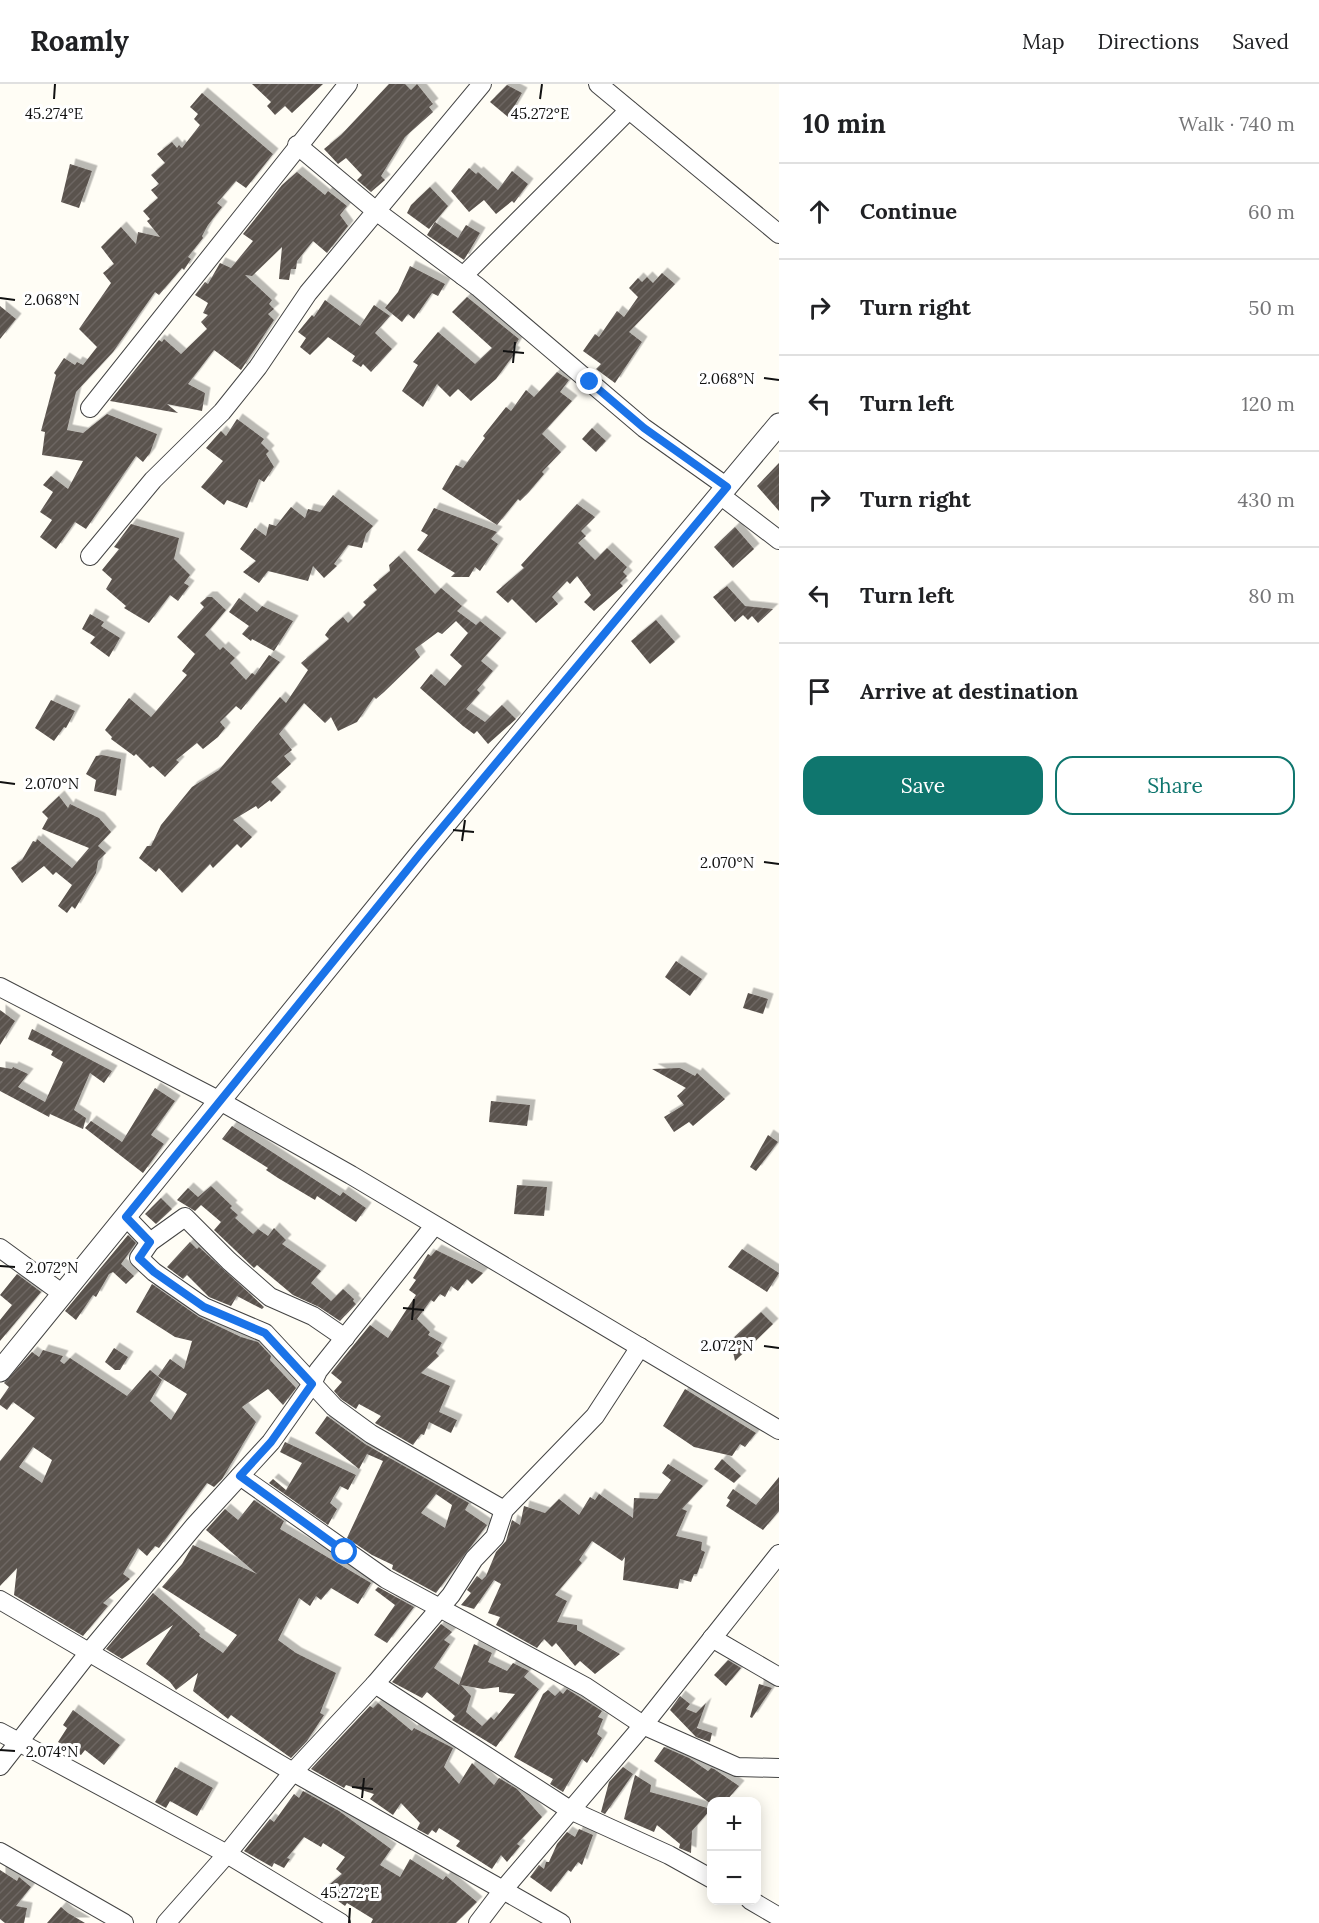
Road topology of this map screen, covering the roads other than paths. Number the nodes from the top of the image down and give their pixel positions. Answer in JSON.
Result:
{"nodes":[{"id":1,"x":348,"y":84,"type":"edge"},
{"id":2,"x":482,"y":84,"type":"edge"},
{"id":3,"x":598,"y":84,"type":"edge"},
{"id":4,"x":629,"y":110,"type":"junction"},
{"id":5,"x":297,"y":145,"type":"junction"},
{"id":6,"x":376,"y":211,"type":"junction"},
{"id":7,"x":779,"y":234,"type":"edge"},
{"id":8,"x":463,"y":276,"type":"junction"},
{"id":9,"x":90,"y":408,"type":"dead end"},
{"id":10,"x":779,"y":424,"type":"edge"},
{"id":11,"x":724,"y":491,"type":"junction"},
{"id":12,"x":779,"y":540,"type":"edge"},
{"id":13,"x":90,"y":556,"type":"dead end"},
{"id":14,"x":0,"y":987,"type":"edge"},
{"id":15,"x":220,"y":1101,"type":"junction"},
{"id":16,"x":126,"y":1217,"type":"junction"},
{"id":17,"x":434,"y":1226,"type":"junction"},
{"id":18,"x":150,"y":1242,"type":"junction"},
{"id":19,"x":0,"y":1248,"type":"edge"},
{"id":20,"x":63,"y":1294,"type":"junction"},
{"id":21,"x":345,"y":1338,"type":"junction"},
{"id":22,"x":640,"y":1347,"type":"junction"},
{"id":23,"x":1,"y":1367,"type":"edge"},
{"id":24,"x":312,"y":1384,"type":"junction"},
{"id":25,"x":779,"y":1430,"type":"edge"},
{"id":26,"x":240,"y":1476,"type":"junction"},
{"id":27,"x":504,"y":1509,"type":"junction"},
{"id":28,"x":779,"y":1554,"type":"edge"},
{"id":29,"x":0,"y":1600,"type":"edge"},
{"id":30,"x":440,"y":1608,"type":"junction"},
{"id":31,"x":712,"y":1638,"type":"junction"},
{"id":32,"x":90,"y":1651,"type":"junction"},
{"id":33,"x":779,"y":1677,"type":"edge"},
{"id":34,"x":375,"y":1684,"type":"junction"},
{"id":35,"x":643,"y":1725,"type":"junction"},
{"id":36,"x":0,"y":1732,"type":"edge"},
{"id":37,"x":20,"y":1744,"type":"junction"},
{"id":38,"x":0,"y":1766,"type":"edge"},
{"id":39,"x":779,"y":1767,"type":"edge"},
{"id":40,"x":293,"y":1772,"type":"junction"},
{"id":41,"x":570,"y":1810,"type":"junction"},
{"id":42,"x":0,"y":1852,"type":"edge"},
{"id":43,"x":227,"y":1854,"type":"junction"},
{"id":44,"x":707,"y":1877,"type":"edge"},
{"id":45,"x":502,"y":1890,"type":"junction"},
{"id":46,"x":759,"y":1905,"type":"edge"},
{"id":47,"x":779,"y":1917,"type":"edge"},
{"id":48,"x":124,"y":1923,"type":"edge"},
{"id":49,"x":166,"y":1923,"type":"edge"},
{"id":50,"x":341,"y":1923,"type":"edge"},
{"id":51,"x":478,"y":1923,"type":"edge"},
{"id":52,"x":561,"y":1923,"type":"edge"}],
"edges":[{"from":1,"to":5,"type":"street"},
{"from":2,"to":6,"type":"street"},
{"from":3,"to":4,"type":"street"},
{"from":4,"to":7,"type":"street"},
{"from":4,"to":8,"type":"street"},
{"from":5,"to":6,"type":"street"},
{"from":5,"to":9,"type":"street"},
{"from":6,"to":8,"type":"street"},
{"from":6,"to":13,"type":"street"},
{"from":8,"to":11,"type":"street"},
{"from":10,"to":11,"type":"street"},
{"from":11,"to":12,"type":"street"},
{"from":11,"to":15,"type":"street"},
{"from":14,"to":15,"type":"street"},
{"from":15,"to":16,"type":"street"},
{"from":15,"to":17,"type":"street"},
{"from":16,"to":18,"type":"street"},
{"from":16,"to":20,"type":"street"},
{"from":17,"to":21,"type":"street"},
{"from":17,"to":22,"type":"street"},
{"from":18,"to":21,"type":"street"},
{"from":18,"to":24,"type":"street"},
{"from":19,"to":20,"type":"street"},
{"from":20,"to":23,"type":"street"},
{"from":21,"to":24,"type":"street"},
{"from":22,"to":25,"type":"street"},
{"from":22,"to":27,"type":"street"},
{"from":24,"to":26,"type":"street"},
{"from":24,"to":27,"type":"street"},
{"from":26,"to":30,"type":"street"},
{"from":26,"to":32,"type":"street"},
{"from":27,"to":30,"type":"street"},
{"from":28,"to":31,"type":"street"},
{"from":29,"to":32,"type":"street"},
{"from":30,"to":34,"type":"street"},
{"from":30,"to":35,"type":"street"},
{"from":31,"to":33,"type":"street"},
{"from":31,"to":35,"type":"street"},
{"from":32,"to":37,"type":"street"},
{"from":32,"to":40,"type":"street"},
{"from":34,"to":40,"type":"street"},
{"from":34,"to":41,"type":"street"},
{"from":35,"to":39,"type":"street"},
{"from":35,"to":41,"type":"street"},
{"from":36,"to":37,"type":"street"},
{"from":37,"to":38,"type":"street"},
{"from":37,"to":43,"type":"street"},
{"from":40,"to":43,"type":"street"},
{"from":40,"to":45,"type":"street"},
{"from":41,"to":44,"type":"street"},
{"from":41,"to":45,"type":"street"},
{"from":42,"to":48,"type":"street"},
{"from":43,"to":49,"type":"street"},
{"from":43,"to":50,"type":"street"},
{"from":45,"to":51,"type":"street"},
{"from":45,"to":52,"type":"street"},
{"from":46,"to":47,"type":"street"}]}
